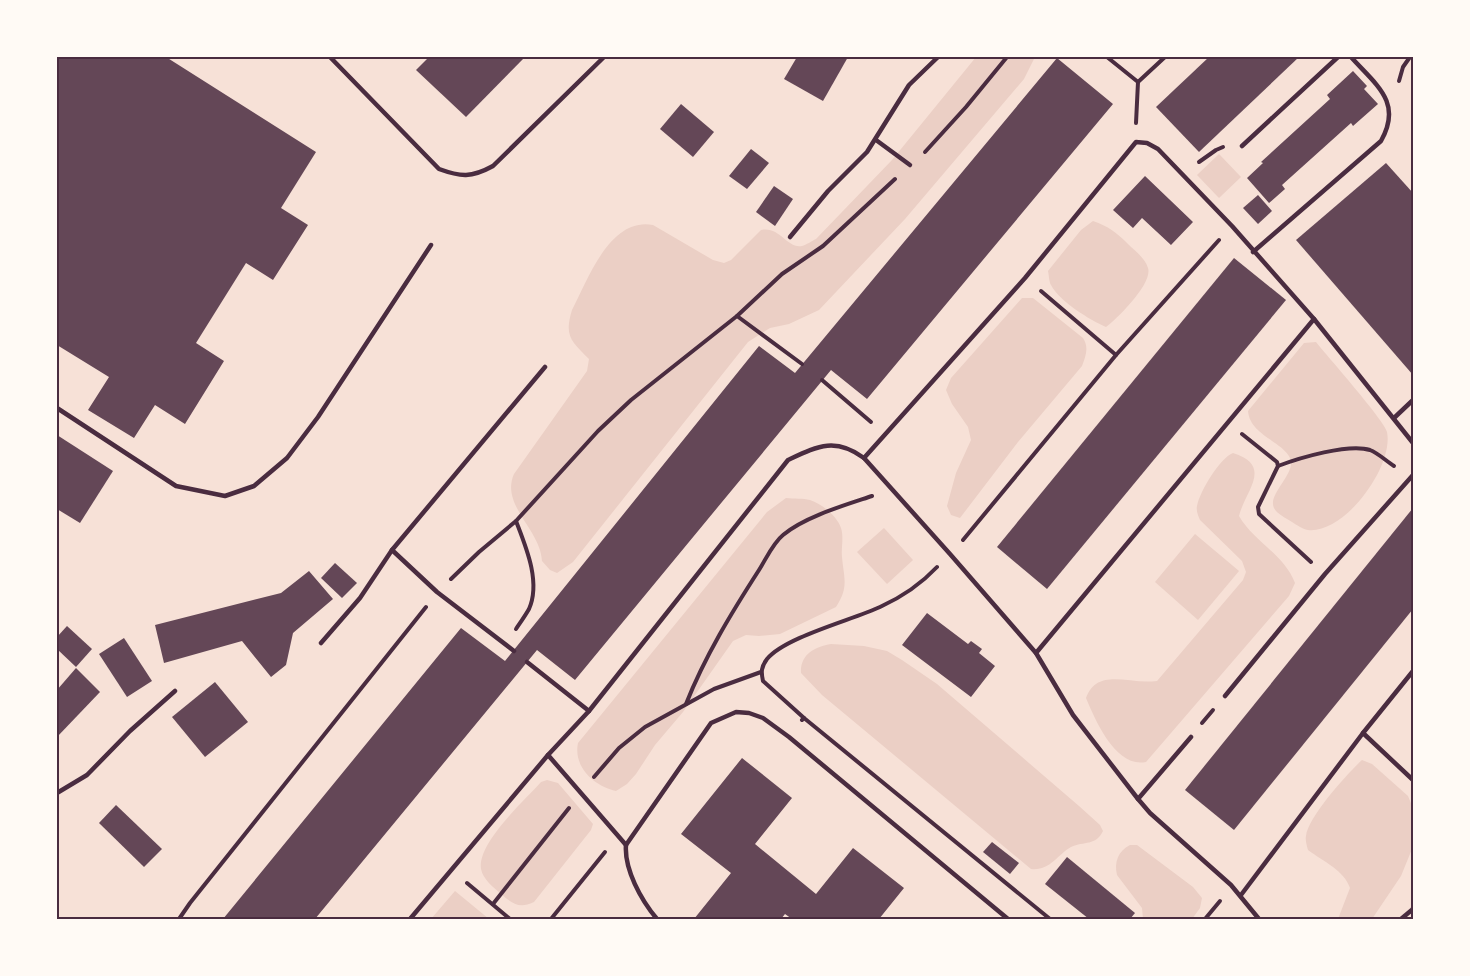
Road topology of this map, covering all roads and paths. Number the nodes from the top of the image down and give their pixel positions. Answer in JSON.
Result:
{"nodes":[{"id":1,"x":330,"y":57,"type":"edge"},
{"id":2,"x":604,"y":57,"type":"edge"},
{"id":3,"x":938,"y":57,"type":"edge"},
{"id":4,"x":1006,"y":57,"type":"edge"},
{"id":5,"x":1107,"y":57,"type":"edge"},
{"id":6,"x":1165,"y":57,"type":"edge"},
{"id":7,"x":1338,"y":57,"type":"edge"},
{"id":8,"x":1351,"y":57,"type":"edge"},
{"id":9,"x":1138,"y":82,"type":"junction"},
{"id":10,"x":876,"y":140,"type":"junction"},
{"id":11,"x":1136,"y":142,"type":"junction"},
{"id":12,"x":1242,"y":146,"type":"joint"},
{"id":13,"x":928,"y":149,"type":"dead end"},
{"id":14,"x":910,"y":165,"type":"dead end"},
{"id":15,"x":1184,"y":176,"type":"junction"},
{"id":16,"x":887,"y":187,"type":"dead end"},
{"id":17,"x":1232,"y":226,"type":"junction"},
{"id":18,"x":790,"y":237,"type":"dead end"},
{"id":19,"x":430,"y":244,"type":"dead end"},
{"id":20,"x":1253,"y":252,"type":"junction"},
{"id":21,"x":1056,"y":303,"type":"dead end"},
{"id":22,"x":737,"y":316,"type":"junction"},
{"id":23,"x":1314,"y":319,"type":"junction"},
{"id":24,"x":1116,"y":355,"type":"junction"},
{"id":25,"x":802,"y":364,"type":"dead end"},
{"id":26,"x":545,"y":367,"type":"dead end"},
{"id":27,"x":822,"y":380,"type":"dead end"},
{"id":28,"x":1413,"y":400,"type":"edge"},
{"id":29,"x":57,"y":408,"type":"edge"},
{"id":30,"x":1394,"y":418,"type":"junction"},
{"id":31,"x":1227,"y":422,"type":"junction"},
{"id":32,"x":886,"y":434,"type":"junction"},
{"id":33,"x":1413,"y":443,"type":"edge"},
{"id":34,"x":864,"y":459,"type":"junction"},
{"id":35,"x":1278,"y":466,"type":"junction"},
{"id":36,"x":1412,"y":476,"type":"edge"},
{"id":37,"x":892,"y":490,"type":"junction"},
{"id":38,"x":516,"y":521,"type":"junction"},
{"id":39,"x":964,"y":539,"type":"dead end"},
{"id":40,"x":392,"y":550,"type":"junction"},
{"id":41,"x":950,"y":554,"type":"junction"},
{"id":42,"x":1325,"y":574,"type":"junction"},
{"id":43,"x":437,"y":592,"type":"junction"},
{"id":44,"x":321,"y":644,"type":"dead end"},
{"id":45,"x":507,"y":645,"type":"junction"},
{"id":46,"x":513,"y":651,"type":"dead end"},
{"id":47,"x":1036,"y":654,"type":"junction"},
{"id":48,"x":527,"y":662,"type":"dead end"},
{"id":49,"x":1413,"y":671,"type":"edge"},
{"id":50,"x":761,"y":672,"type":"junction"},
{"id":51,"x":175,"y":691,"type":"dead end"},
{"id":52,"x":1225,"y":696,"type":"joint"},
{"id":53,"x":686,"y":704,"type":"junction"},
{"id":54,"x":589,"y":711,"type":"junction"},
{"id":55,"x":804,"y":718,"type":"junction"},
{"id":56,"x":1364,"y":733,"type":"junction"},
{"id":57,"x":789,"y":737,"type":"junction"},
{"id":58,"x":1191,"y":737,"type":"joint"},
{"id":59,"x":548,"y":755,"type":"junction"},
{"id":60,"x":1413,"y":780,"type":"edge"},
{"id":61,"x":57,"y":793,"type":"edge"},
{"id":62,"x":581,"y":793,"type":"junction"},
{"id":63,"x":1138,"y":799,"type":"junction"},
{"id":64,"x":618,"y":836,"type":"junction"},
{"id":65,"x":626,"y":844,"type":"junction"},
{"id":66,"x":451,"y":870,"type":"junction"},
{"id":67,"x":1241,"y":895,"type":"junction"},
{"id":68,"x":493,"y":904,"type":"junction"},
{"id":69,"x":1035,"y":907,"type":"junction"},
{"id":70,"x":1413,"y":909,"type":"edge"},
{"id":71,"x":1030,"y":913,"type":"dead end"},
{"id":72,"x":179,"y":919,"type":"edge"},
{"id":73,"x":410,"y":919,"type":"edge"},
{"id":74,"x":510,"y":919,"type":"edge"},
{"id":75,"x":551,"y":919,"type":"edge"},
{"id":76,"x":657,"y":919,"type":"edge"},
{"id":77,"x":1008,"y":919,"type":"edge"},
{"id":78,"x":1050,"y":919,"type":"edge"},
{"id":79,"x":1259,"y":919,"type":"edge"},
{"id":80,"x":1401,"y":919,"type":"edge"}],
"edges":[{"from":1,"to":2,"type":"lane"},
{"from":3,"to":10,"type":"lane"},
{"from":4,"to":13,"type":"path"},
{"from":5,"to":9,"type":"path"},
{"from":6,"to":9,"type":"path"},
{"from":7,"to":12,"type":"lane"},
{"from":8,"to":20,"type":"lane"},
{"from":9,"to":11,"type":"path"},
{"from":10,"to":14,"type":"lane"},
{"from":10,"to":18,"type":"lane"},
{"from":11,"to":15,"type":"lane"},
{"from":11,"to":32,"type":"lane"},
{"from":12,"to":15,"type":"path"},
{"from":15,"to":17,"type":"lane"},
{"from":16,"to":22,"type":"path"},
{"from":17,"to":20,"type":"lane"},
{"from":17,"to":24,"type":"path"},
{"from":19,"to":29,"type":"lane"},
{"from":20,"to":23,"type":"lane"},
{"from":21,"to":24,"type":"path"},
{"from":22,"to":25,"type":"path"},
{"from":22,"to":38,"type":"path"},
{"from":23,"to":30,"type":"lane"},
{"from":23,"to":31,"type":"lane"},
{"from":24,"to":39,"type":"path"},
{"from":26,"to":40,"type":"lane"},
{"from":27,"to":32,"type":"path"},
{"from":28,"to":30,"type":"lane"},
{"from":30,"to":33,"type":"lane"},
{"from":31,"to":35,"type":"path"},
{"from":31,"to":47,"type":"lane"},
{"from":32,"to":34,"type":"lane"},
{"from":34,"to":37,"type":"lane"},
{"from":34,"to":54,"type":"lane"},
{"from":35,"to":36,"type":"path"},
{"from":35,"to":42,"type":"path"},
{"from":36,"to":42,"type":"lane"},
{"from":37,"to":41,"type":"lane"},
{"from":37,"to":53,"type":"path"},
{"from":38,"to":43,"type":"path"},
{"from":38,"to":45,"type":"path"},
{"from":40,"to":43,"type":"lane"},
{"from":40,"to":44,"type":"lane"},
{"from":41,"to":47,"type":"lane"},
{"from":41,"to":50,"type":"path"},
{"from":42,"to":52,"type":"lane"},
{"from":43,"to":45,"type":"lane"},
{"from":43,"to":72,"type":"path"},
{"from":45,"to":46,"type":"lane"},
{"from":47,"to":63,"type":"lane"},
{"from":48,"to":54,"type":"lane"},
{"from":49,"to":56,"type":"lane"},
{"from":50,"to":53,"type":"path"},
{"from":50,"to":55,"type":"path"},
{"from":51,"to":61,"type":"lane"},
{"from":52,"to":58,"type":"path"},
{"from":53,"to":62,"type":"path"},
{"from":54,"to":59,"type":"lane"},
{"from":55,"to":57,"type":"path"},
{"from":55,"to":69,"type":"path"},
{"from":56,"to":60,"type":"lane"},
{"from":56,"to":67,"type":"lane"},
{"from":57,"to":65,"type":"lane"},
{"from":57,"to":77,"type":"lane"},
{"from":58,"to":63,"type":"lane"},
{"from":59,"to":62,"type":"lane"},
{"from":59,"to":66,"type":"lane"},
{"from":62,"to":64,"type":"lane"},
{"from":62,"to":68,"type":"path"},
{"from":63,"to":67,"type":"lane"},
{"from":64,"to":65,"type":"lane"},
{"from":64,"to":75,"type":"path"},
{"from":65,"to":76,"type":"lane"},
{"from":66,"to":68,"type":"path"},
{"from":66,"to":73,"type":"lane"},
{"from":67,"to":79,"type":"lane"},
{"from":68,"to":74,"type":"path"},
{"from":69,"to":71,"type":"path"},
{"from":69,"to":78,"type":"path"},
{"from":70,"to":80,"type":"lane"}]}
